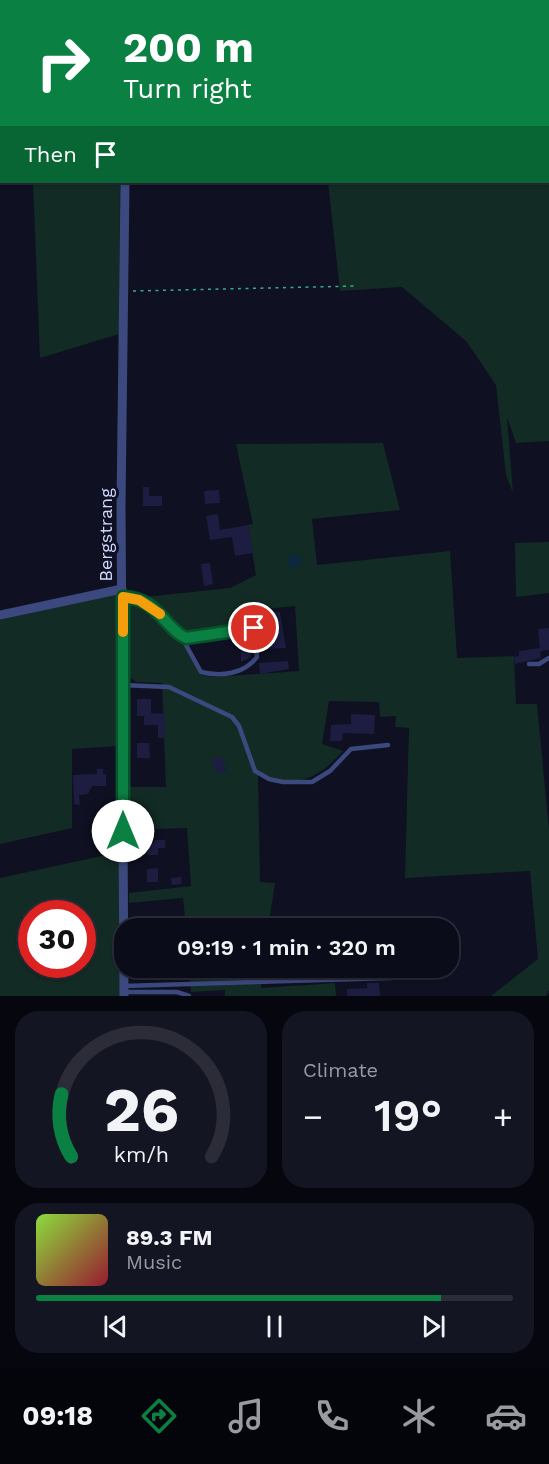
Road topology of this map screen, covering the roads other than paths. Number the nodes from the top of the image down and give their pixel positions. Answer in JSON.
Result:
{"nodes":[{"id":1,"x":124,"y":183,"type":"edge"},
{"id":2,"x":123,"y":593,"type":"junction"},
{"id":3,"x":0,"y":615,"type":"edge"},
{"id":4,"x":182,"y":636,"type":"junction"},
{"id":5,"x":549,"y":658,"type":"edge"},
{"id":6,"x":529,"y":664,"type":"dead end"},
{"id":7,"x":122,"y":685,"type":"junction"},
{"id":8,"x":388,"y":745,"type":"dead end"},
{"id":9,"x":391,"y":978,"type":"dead end"},
{"id":10,"x":124,"y":991,"type":"edge"},
{"id":11,"x":189,"y":996,"type":"edge"}],
"edges":[{"from":1,"to":2,"type":"street","name":"Bergstrang"},
{"from":2,"to":3,"type":"street"},
{"from":2,"to":4,"type":"lane"},
{"from":2,"to":7,"type":"street","name":"Bergstrang"},
{"from":4,"to":4,"type":"lane"},
{"from":5,"to":6,"type":"lane"},
{"from":7,"to":8,"type":"lane"},
{"from":7,"to":10,"type":"street","name":"Bergstrang"},
{"from":9,"to":10,"type":"lane"},
{"from":10,"to":11,"type":"lane"}]}
